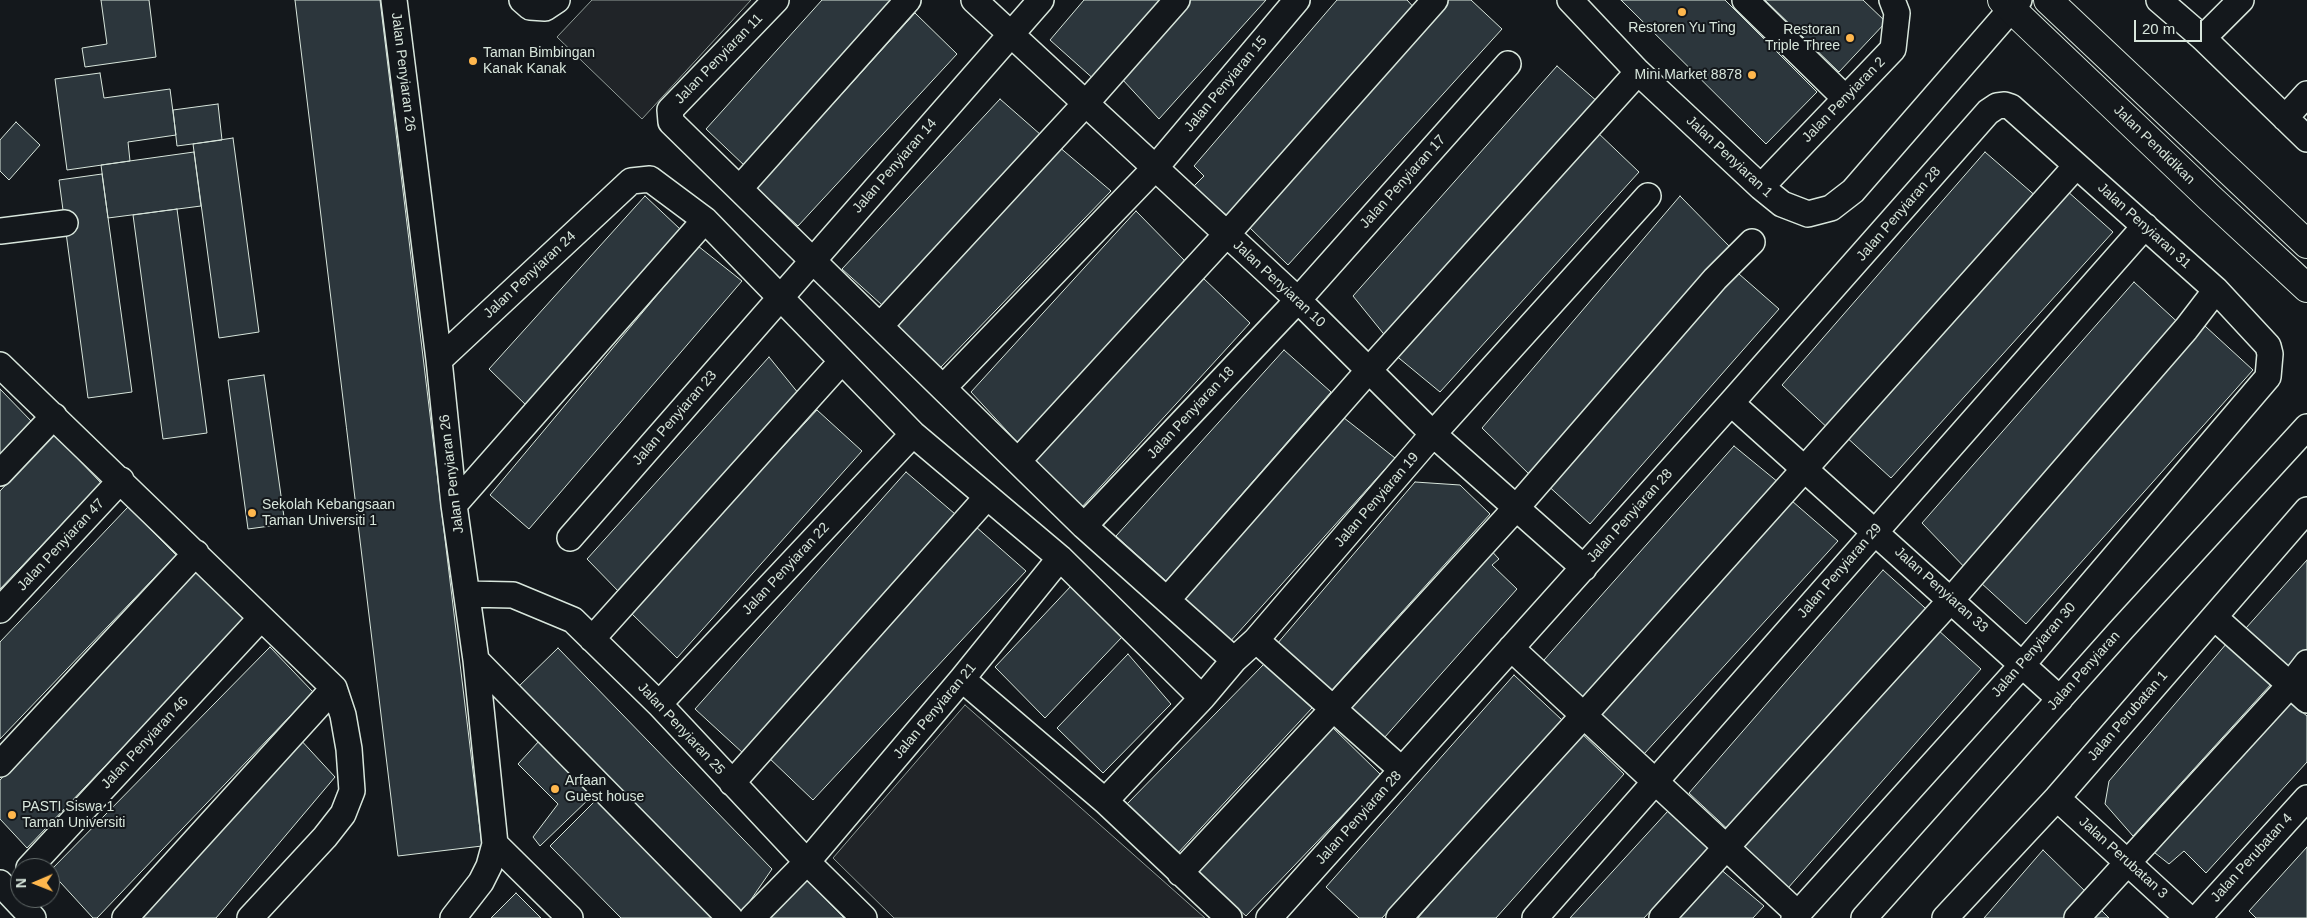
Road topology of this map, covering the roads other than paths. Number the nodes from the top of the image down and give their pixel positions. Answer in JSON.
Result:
{"nodes":[{"id":1,"x":394,"y":0,"type":"edge"},
{"id":2,"x":522,"y":0,"type":"edge"},
{"id":3,"x":557,"y":0,"type":"edge"},
{"id":4,"x":776,"y":0,"type":"edge"},
{"id":5,"x":908,"y":0,"type":"edge"},
{"id":6,"x":974,"y":0,"type":"edge"},
{"id":7,"x":1041,"y":0,"type":"edge"},
{"id":8,"x":1177,"y":0,"type":"edge"},
{"id":9,"x":1297,"y":0,"type":"edge"},
{"id":10,"x":1435,"y":0,"type":"edge"},
{"id":11,"x":1570,"y":0,"type":"edge"},
{"id":12,"x":1745,"y":0,"type":"edge"},
{"id":13,"x":1892,"y":0,"type":"edge"},
{"id":14,"x":2048,"y":0,"type":"edge"},
{"id":15,"x":2159,"y":0,"type":"edge"},
{"id":16,"x":2241,"y":0,"type":"edge"},
{"id":17,"x":2011,"y":3,"type":"edge"},
{"id":18,"x":1011,"y":34,"type":"junction"},
{"id":19,"x":2203,"y":38,"type":"junction"},
{"id":20,"x":1508,"y":64,"type":"dead end"},
{"id":21,"x":1638,"y":72,"type":"junction"},
{"id":22,"x":2307,"y":94,"type":"edge"},
{"id":23,"x":1845,"y":98,"type":"junction"},
{"id":24,"x":1086,"y":103,"type":"junction"},
{"id":25,"x":1988,"y":112,"type":"joint"},
{"id":26,"x":2285,"y":118,"type":"junction"},
{"id":27,"x":2307,"y":140,"type":"edge"},
{"id":28,"x":2076,"y":166,"type":"junction"},
{"id":29,"x":1156,"y":167,"type":"junction"},
{"id":30,"x":1761,"y":187,"type":"junction"},
{"id":31,"x":740,"y":188,"type":"junction"},
{"id":32,"x":1648,"y":196,"type":"dead end"},
{"id":33,"x":705,"y":220,"type":"junction"},
{"id":34,"x":65,"y":223,"type":"dead end"},
{"id":35,"x":2145,"y":226,"type":"junction"},
{"id":36,"x":0,"y":231,"type":"edge"},
{"id":37,"x":1227,"y":234,"type":"junction"},
{"id":38,"x":1752,"y":242,"type":"dead end"},
{"id":39,"x":2307,"y":244,"type":"edge"},
{"id":40,"x":813,"y":260,"type":"junction"},
{"id":41,"x":2307,"y":288,"type":"edge"},
{"id":42,"x":2216,"y":290,"type":"junction"},
{"id":43,"x":780,"y":298,"type":"junction"},
{"id":44,"x":1298,"y":300,"type":"junction"},
{"id":45,"x":880,"y":326,"type":"junction"},
{"id":46,"x":439,"y":360,"type":"junction"},
{"id":47,"x":842,"y":361,"type":"junction"},
{"id":48,"x":0,"y":365,"type":"edge"},
{"id":49,"x":1369,"y":370,"type":"junction"},
{"id":50,"x":2268,"y":377,"type":"joint"},
{"id":51,"x":943,"y":388,"type":"junction"},
{"id":52,"x":1731,"y":403,"type":"junction"},
{"id":53,"x":54,"y":416,"type":"junction"},
{"id":54,"x":2307,"y":427,"type":"edge"},
{"id":55,"x":913,"y":434,"type":"junction"},
{"id":56,"x":1433,"y":434,"type":"junction"},
{"id":57,"x":1018,"y":462,"type":"junction"},
{"id":58,"x":1804,"y":468,"type":"junction"},
{"id":59,"x":0,"y":473,"type":"edge"},
{"id":60,"x":121,"y":480,"type":"junction"},
{"id":61,"x":987,"y":497,"type":"junction"},
{"id":62,"x":454,"y":506,"type":"junction"},
{"id":63,"x":1516,"y":508,"type":"junction"},
{"id":64,"x":2307,"y":510,"type":"edge"},
{"id":65,"x":1084,"y":526,"type":"junction"},
{"id":66,"x":1875,"y":531,"type":"junction"},
{"id":67,"x":570,"y":538,"type":"dead end"},
{"id":68,"x":196,"y":553,"type":"junction"},
{"id":69,"x":1060,"y":558,"type":"junction"},
{"id":70,"x":1584,"y":568,"type":"junction"},
{"id":71,"x":467,"y":594,"type":"junction"},
{"id":72,"x":1167,"y":600,"type":"junction"},
{"id":73,"x":1951,"y":600,"type":"junction"},
{"id":74,"x":0,"y":610,"type":"edge"},
{"id":75,"x":2214,"y":617,"type":"junction"},
{"id":76,"x":261,"y":618,"type":"junction"},
{"id":77,"x":592,"y":639,"type":"junction"},
{"id":78,"x":1256,"y":640,"type":"junction"},
{"id":79,"x":1511,"y":648,"type":"junction"},
{"id":80,"x":476,"y":660,"type":"junction"},
{"id":81,"x":1234,"y":660,"type":"junction"},
{"id":82,"x":2307,"y":663,"type":"edge"},
{"id":83,"x":2023,"y":664,"type":"junction"},
{"id":84,"x":962,"y":679,"type":"junction"},
{"id":85,"x":334,"y":688,"type":"junction"},
{"id":86,"x":2298,"y":692,"type":"edge"},
{"id":87,"x":1202,"y":698,"type":"junction"},
{"id":88,"x":2060,"y":699,"type":"junction"},
{"id":89,"x":659,"y":704,"type":"junction"},
{"id":90,"x":1333,"y":709,"type":"junction"},
{"id":91,"x":1584,"y":715,"type":"junction"},
{"id":92,"x":0,"y":764,"type":"edge"},
{"id":93,"x":1402,"y":770,"type":"junction"},
{"id":94,"x":1654,"y":782,"type":"junction"},
{"id":95,"x":732,"y":783,"type":"junction"},
{"id":96,"x":2057,"y":798,"type":"junction"},
{"id":97,"x":2307,"y":798,"type":"edge"},
{"id":98,"x":1104,"y":801,"type":"junction"},
{"id":99,"x":494,"y":844,"type":"junction"},
{"id":100,"x":1725,"y":848,"type":"junction"},
{"id":101,"x":38,"y":858,"type":"edge"},
{"id":102,"x":807,"y":862,"type":"junction"},
{"id":103,"x":2126,"y":862,"type":"junction"},
{"id":104,"x":1180,"y":873,"type":"junction"},
{"id":105,"x":7,"y":888,"type":"edge"},
{"id":106,"x":1280,"y":914,"type":"edge"},
{"id":107,"x":1796,"y":916,"type":"edge"},
{"id":108,"x":33,"y":918,"type":"edge"},
{"id":109,"x":125,"y":918,"type":"edge"},
{"id":110,"x":250,"y":918,"type":"edge"},
{"id":111,"x":453,"y":918,"type":"edge"},
{"id":112,"x":570,"y":918,"type":"edge"},
{"id":113,"x":730,"y":918,"type":"edge"},
{"id":114,"x":752,"y":918,"type":"edge"},
{"id":115,"x":864,"y":918,"type":"edge"},
{"id":116,"x":1229,"y":918,"type":"edge"},
{"id":117,"x":1399,"y":918,"type":"edge"},
{"id":118,"x":1535,"y":918,"type":"edge"},
{"id":119,"x":1662,"y":918,"type":"edge"},
{"id":120,"x":1864,"y":918,"type":"edge"},
{"id":121,"x":1945,"y":918,"type":"edge"},
{"id":122,"x":2076,"y":918,"type":"edge"},
{"id":123,"x":2188,"y":918,"type":"edge"},
{"id":124,"x":2198,"y":918,"type":"edge"}],
"edges":[{"from":1,"to":46,"type":"street","name":"Jalan Penyiaran 26"},
{"from":2,"to":3,"type":"street"},
{"from":4,"to":31,"type":"street","name":"Jalan Penyiaran 11"},
{"from":5,"to":31,"type":"street"},
{"from":6,"to":18,"type":"street","name":"Jalan Penyiaran 10"},
{"from":7,"to":18,"type":"street","name":"Jalan Penyiaran 14"},
{"from":8,"to":24,"type":"street"},
{"from":9,"to":29,"type":"street","name":"Jalan Penyiaran 15"},
{"from":10,"to":37,"type":"street"},
{"from":11,"to":21,"type":"street","name":"Jalan Penyiaran 1"},
{"from":12,"to":23,"type":"street"},
{"from":13,"to":23,"type":"street","name":"Jalan Penyiaran 2"},
{"from":14,"to":39,"type":"main road"},
{"from":15,"to":19,"type":"street"},
{"from":16,"to":19,"type":"street"},
{"from":17,"to":30,"type":"street","name":"Jalan Penyiaran 1"},
{"from":17,"to":41,"type":"main road","name":"Jalan Pendidikan"},
{"from":18,"to":24,"type":"street","name":"Jalan Penyiaran 10"},
{"from":18,"to":40,"type":"street","name":"Jalan Penyiaran 14"},
{"from":19,"to":26,"type":"street"},
{"from":20,"to":44,"type":"street","name":"Jalan Penyiaran 17"},
{"from":21,"to":30,"type":"street","name":"Jalan Penyiaran 1"},
{"from":21,"to":49,"type":"street"},
{"from":22,"to":26,"type":"street"},
{"from":23,"to":30,"type":"street","name":"Jalan Penyiaran 2"},
{"from":24,"to":29,"type":"street","name":"Jalan Penyiaran 10"},
{"from":24,"to":45,"type":"street"},
{"from":25,"to":28,"type":"street","name":"Jalan Penyiaran 31"},
{"from":25,"to":52,"type":"street","name":"Jalan Penyiaran 28"},
{"from":26,"to":27,"type":"street"},
{"from":28,"to":35,"type":"street","name":"Jalan Penyiaran 31"},
{"from":28,"to":58,"type":"street"},
{"from":29,"to":37,"type":"street","name":"Jalan Penyiaran 10"},
{"from":29,"to":51,"type":"street","name":"Jalan Penyiaran 15"},
{"from":31,"to":40,"type":"street"},
{"from":32,"to":56,"type":"street","name":"Jalan Penyiaran 19"},
{"from":33,"to":43,"type":"street","name":"Jalan Penyiaran 24"},
{"from":33,"to":46,"type":"street","name":"Jalan Penyiaran 24"},
{"from":33,"to":62,"type":"street"},
{"from":34,"to":36,"type":"street"},
{"from":35,"to":42,"type":"street","name":"Jalan Penyiaran 31"},
{"from":35,"to":66,"type":"street","name":"Jalan Penyiaran 29"},
{"from":37,"to":44,"type":"street","name":"Jalan Penyiaran 10"},
{"from":37,"to":57,"type":"street"},
{"from":38,"to":63,"type":"street"},
{"from":40,"to":43,"type":"street","name":"Jalan Penyiaran 14"},
{"from":40,"to":45,"type":"street"},
{"from":42,"to":50,"type":"street","name":"Jalan Penyiaran 31"},
{"from":42,"to":73,"type":"street"},
{"from":43,"to":47,"type":"street","name":"Jalan Penyiaran 24"},
{"from":43,"to":67,"type":"street","name":"Jalan Penyiaran 23"},
{"from":44,"to":49,"type":"street","name":"Jalan Penyiaran 10"},
{"from":44,"to":65,"type":"street","name":"Jalan Penyiaran 18"},
{"from":45,"to":51,"type":"street"},
{"from":46,"to":62,"type":"street","name":"Jalan Penyiaran 26"},
{"from":47,"to":55,"type":"street","name":"Jalan Penyiaran 24"},
{"from":47,"to":77,"type":"street"},
{"from":48,"to":53,"type":"street"},
{"from":49,"to":56,"type":"street","name":"Jalan Penyiaran 10"},
{"from":49,"to":72,"type":"street"},
{"from":50,"to":83,"type":"street","name":"Jalan Penyiaran 30"},
{"from":51,"to":57,"type":"street"},
{"from":52,"to":58,"type":"street","name":"Jalan Penyiaran 33"},
{"from":52,"to":70,"type":"street","name":"Jalan Penyiaran 28"},
{"from":53,"to":59,"type":"street"},
{"from":53,"to":60,"type":"street"},
{"from":54,"to":88,"type":"street","name":"Jalan Penyiaran"},
{"from":55,"to":61,"type":"street","name":"Jalan Penyiaran 24"},
{"from":55,"to":89,"type":"street","name":"Jalan Penyiaran 22"},
{"from":56,"to":63,"type":"street","name":"Jalan Penyiaran 10"},
{"from":56,"to":78,"type":"street","name":"Jalan Penyiaran 19"},
{"from":57,"to":65,"type":"street"},
{"from":58,"to":66,"type":"street","name":"Jalan Penyiaran 33"},
{"from":58,"to":91,"type":"street"},
{"from":60,"to":68,"type":"street"},
{"from":60,"to":74,"type":"street","name":"Jalan Penyiaran 47"},
{"from":61,"to":69,"type":"street","name":"Jalan Penyiaran 24"},
{"from":61,"to":95,"type":"street"},
{"from":62,"to":71,"type":"street","name":"Jalan Penyiaran 26"},
{"from":63,"to":70,"type":"street","name":"Jalan Penyiaran 10"},
{"from":63,"to":90,"type":"street"},
{"from":64,"to":75,"type":"street","name":"Jalan Perubatan 1"},
{"from":65,"to":72,"type":"street"},
{"from":66,"to":73,"type":"street","name":"Jalan Penyiaran 33"},
{"from":66,"to":94,"type":"street","name":"Jalan Penyiaran 29"},
{"from":68,"to":76,"type":"street"},
{"from":68,"to":92,"type":"street"},
{"from":69,"to":84,"type":"street","name":"Jalan Penyiaran 21"},
{"from":69,"to":87,"type":"street","name":"Jalan Penyiaran 24"},
{"from":70,"to":79,"type":"street","name":"Jalan Penyiaran 28"},
{"from":71,"to":77,"type":"street","name":"Jalan Penyiaran 25"},
{"from":71,"to":80,"type":"street","name":"Jalan Penyiaran 26"},
{"from":72,"to":81,"type":"street"},
{"from":73,"to":83,"type":"street","name":"Jalan Penyiaran 33"},
{"from":73,"to":100,"type":"street"},
{"from":75,"to":86,"type":"street"},
{"from":75,"to":96,"type":"street","name":"Jalan Perubatan 1"},
{"from":76,"to":85,"type":"street"},
{"from":76,"to":101,"type":"street","name":"Jalan Penyiaran 46"},
{"from":77,"to":89,"type":"street","name":"Jalan Penyiaran 25"},
{"from":78,"to":81,"type":"street","name":"Jalan Penyiaran 19"},
{"from":78,"to":90,"type":"street"},
{"from":79,"to":91,"type":"street"},
{"from":79,"to":93,"type":"street","name":"Jalan Penyiaran 28"},
{"from":80,"to":99,"type":"street","name":"Jalan Penyiaran 26"},
{"from":80,"to":113,"type":"street"},
{"from":81,"to":87,"type":"street","name":"Jalan Penyiaran 19"},
{"from":82,"to":86,"type":"street"},
{"from":83,"to":88,"type":"street","name":"Jalan Penyiaran 33"},
{"from":83,"to":107,"type":"street","name":"Jalan Penyiaran 30"},
{"from":84,"to":98,"type":"street"},
{"from":84,"to":102,"type":"street","name":"Jalan Penyiaran 21"},
{"from":85,"to":109,"type":"street"},
{"from":85,"to":110,"type":"street"},
{"from":86,"to":103,"type":"street"},
{"from":87,"to":98,"type":"street","name":"Jalan Penyiaran 19"},
{"from":88,"to":120,"type":"street","name":"Jalan Penyiaran"},
{"from":89,"to":95,"type":"street","name":"Jalan Penyiaran 25"},
{"from":90,"to":93,"type":"street"},
{"from":90,"to":104,"type":"street"},
{"from":91,"to":94,"type":"street"},
{"from":91,"to":117,"type":"street"},
{"from":93,"to":106,"type":"street","name":"Jalan Penyiaran 28"},
{"from":94,"to":100,"type":"street"},
{"from":94,"to":118,"type":"street","name":"Jalan Penyiaran 29"},
{"from":95,"to":102,"type":"street","name":"Jalan Penyiaran 25"},
{"from":96,"to":103,"type":"street","name":"Jalan Perubatan 3"},
{"from":96,"to":121,"type":"street","name":"Jalan Perubatan 1"},
{"from":97,"to":124,"type":"street","name":"Jalan Perubatan 4"},
{"from":98,"to":104,"type":"street"},
{"from":99,"to":111,"type":"street","name":"Jalan Penyiaran 26"},
{"from":99,"to":112,"type":"street"},
{"from":100,"to":107,"type":"street"},
{"from":100,"to":119,"type":"street"},
{"from":102,"to":114,"type":"street","name":"Jalan Penyiaran 21"},
{"from":102,"to":115,"type":"street","name":"Jalan Penyiaran 25"},
{"from":103,"to":122,"type":"street"},
{"from":103,"to":123,"type":"street","name":"Jalan Perubatan 3"},
{"from":104,"to":116,"type":"street"},
{"from":105,"to":108,"type":"street"}]}
